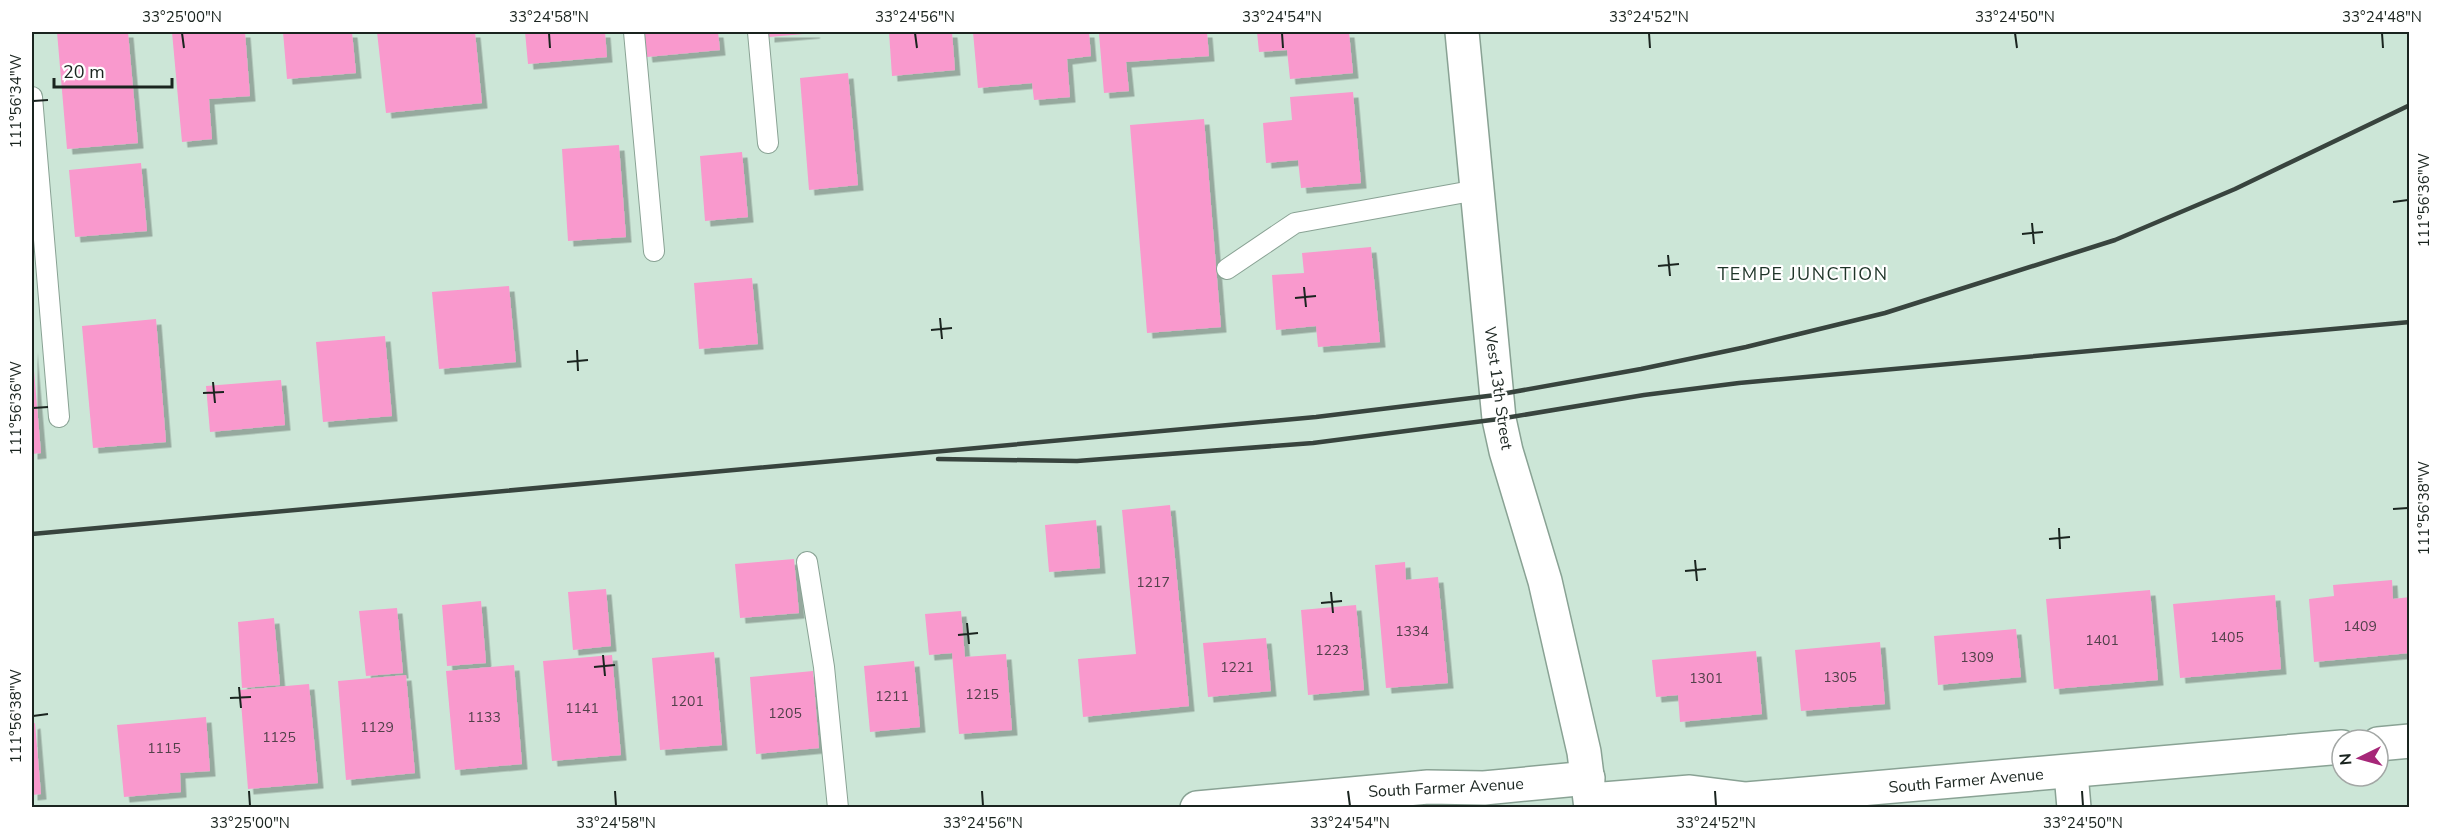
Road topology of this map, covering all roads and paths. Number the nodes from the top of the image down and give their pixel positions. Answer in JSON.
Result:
{"nodes":[{"id":1,"x":634,"y":32,"type":"edge"},
{"id":2,"x":758,"y":32,"type":"edge"},
{"id":3,"x":1462,"y":32,"type":"edge"},
{"id":4,"x":32,"y":97,"type":"edge"},
{"id":5,"x":768,"y":144,"type":"dead end"},
{"id":6,"x":1477,"y":190,"type":"junction"},
{"id":7,"x":654,"y":251,"type":"dead end"},
{"id":8,"x":1227,"y":269,"type":"dead end"},
{"id":9,"x":59,"y":417,"type":"dead end"},
{"id":10,"x":807,"y":562,"type":"dead end"},
{"id":11,"x":2409,"y":741,"type":"edge"},
{"id":12,"x":2390,"y":743,"type":"edge"},
{"id":13,"x":2330,"y":748,"type":"edge"},
{"id":14,"x":2071,"y":773,"type":"junction"},
{"id":15,"x":1590,"y":795,"type":"edge"},
{"id":16,"x":838,"y":807,"type":"edge"},
{"id":17,"x":1197,"y":807,"type":"edge"},
{"id":18,"x":2074,"y":807,"type":"edge"}],
"edges":[{"from":1,"to":7,"type":"lane"},
{"from":2,"to":5,"type":"lane"},
{"from":3,"to":6,"type":"street","name":"West 13th Street"},
{"from":4,"to":9,"type":"lane"},
{"from":6,"to":8,"type":"lane"},
{"from":6,"to":15,"type":"street","name":"West 13th Street"},
{"from":10,"to":16,"type":"lane"},
{"from":11,"to":12,"type":"street"},
{"from":13,"to":14,"type":"street","name":"South Farmer Avenue"},
{"from":14,"to":15,"type":"street","name":"South Farmer Avenue"},
{"from":14,"to":18,"type":"street"},
{"from":15,"to":17,"type":"street","name":"South Farmer Avenue"}]}
